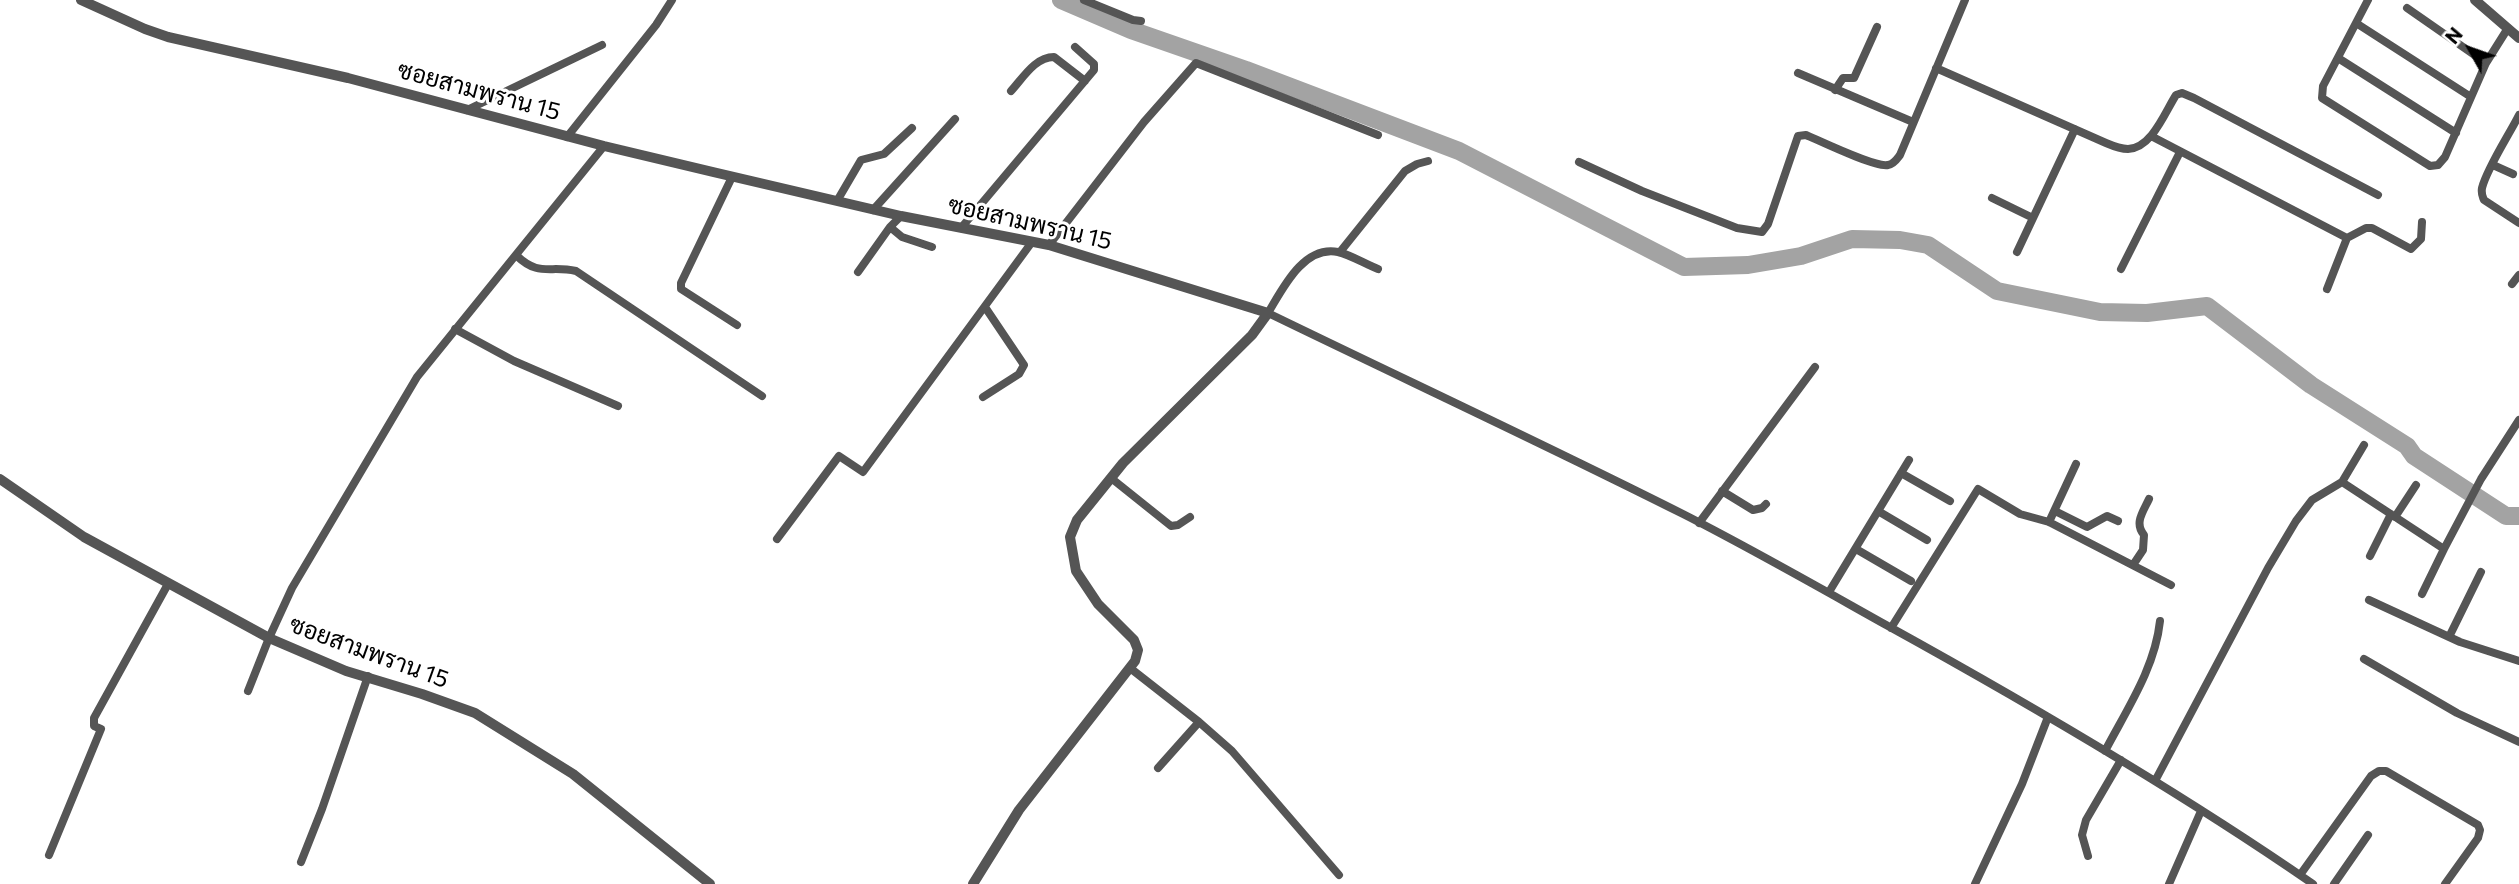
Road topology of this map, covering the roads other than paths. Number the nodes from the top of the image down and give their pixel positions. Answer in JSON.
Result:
{"nodes":[{"id":1,"x":81,"y":0,"type":"edge"},
{"id":2,"x":672,"y":0,"type":"edge"},
{"id":3,"x":1084,"y":0,"type":"edge"},
{"id":4,"x":1965,"y":0,"type":"edge"},
{"id":5,"x":2368,"y":0,"type":"edge"},
{"id":6,"x":2476,"y":0,"type":"edge"},
{"id":7,"x":1098,"y":3,"type":"edge"},
{"id":8,"x":2407,"y":8,"type":"dead end"},
{"id":9,"x":1141,"y":21,"type":"dead end"},
{"id":10,"x":2356,"y":23,"type":"junction"},
{"id":11,"x":1877,"y":27,"type":"dead end"},
{"id":12,"x":2508,"y":28,"type":"junction"},
{"id":13,"x":2519,"y":38,"type":"edge"},
{"id":14,"x":602,"y":45,"type":"dead end"},
{"id":15,"x":1075,"y":47,"type":"dead end"},
{"id":16,"x":2338,"y":58,"type":"junction"},
{"id":17,"x":2486,"y":63,"type":"junction"},
{"id":18,"x":1936,"y":68,"type":"junction"},
{"id":19,"x":1798,"y":73,"type":"dead end"},
{"id":20,"x":1085,"y":81,"type":"junction"},
{"id":21,"x":1835,"y":90,"type":"junction"},
{"id":22,"x":1011,"y":91,"type":"dead end"},
{"id":23,"x":2471,"y":97,"type":"junction"},
{"id":24,"x":467,"y":110,"type":"junction"},
{"id":25,"x":2519,"y":115,"type":"edge"},
{"id":26,"x":956,"y":119,"type":"dead end"},
{"id":27,"x":1913,"y":122,"type":"junction"},
{"id":28,"x":912,"y":128,"type":"dead end"},
{"id":29,"x":2075,"y":130,"type":"junction"},
{"id":30,"x":2456,"y":133,"type":"junction"},
{"id":31,"x":1378,"y":135,"type":"dead end"},
{"id":32,"x":2151,"y":136,"type":"junction"},
{"id":33,"x":568,"y":137,"type":"junction"},
{"id":34,"x":604,"y":146,"type":"junction"},
{"id":35,"x":2180,"y":152,"type":"junction"},
{"id":36,"x":1428,"y":161,"type":"dead end"},
{"id":37,"x":1579,"y":162,"type":"dead end"},
{"id":38,"x":2493,"y":165,"type":"junction"},
{"id":39,"x":2513,"y":174,"type":"dead end"},
{"id":40,"x":732,"y":177,"type":"junction"},
{"id":41,"x":2378,"y":195,"type":"dead end"},
{"id":42,"x":1992,"y":198,"type":"dead end"},
{"id":43,"x":837,"y":201,"type":"junction"},
{"id":44,"x":873,"y":210,"type":"junction"},
{"id":45,"x":901,"y":216,"type":"junction"},
{"id":46,"x":2034,"y":218,"type":"junction"},
{"id":47,"x":2421,"y":222,"type":"dead end"},
{"id":48,"x":2519,"y":223,"type":"edge"},
{"id":49,"x":890,"y":227,"type":"junction"},
{"id":50,"x":961,"y":228,"type":"junction"},
{"id":51,"x":2347,"y":238,"type":"junction"},
{"id":52,"x":1032,"y":242,"type":"junction"},
{"id":53,"x":1049,"y":245,"type":"junction"},
{"id":54,"x":932,"y":247,"type":"dead end"},
{"id":55,"x":1340,"y":252,"type":"junction"},
{"id":56,"x":2017,"y":252,"type":"dead end"},
{"id":57,"x":517,"y":256,"type":"junction"},
{"id":58,"x":2121,"y":269,"type":"dead end"},
{"id":59,"x":1378,"y":270,"type":"dead end"},
{"id":60,"x":858,"y":272,"type":"dead end"},
{"id":61,"x":2519,"y":275,"type":"edge"},
{"id":62,"x":2512,"y":284,"type":"dead end"},
{"id":63,"x":2327,"y":289,"type":"dead end"},
{"id":64,"x":985,"y":307,"type":"junction"},
{"id":65,"x":1268,"y":313,"type":"junction"},
{"id":66,"x":737,"y":325,"type":"dead end"},
{"id":67,"x":456,"y":329,"type":"junction"},
{"id":68,"x":1815,"y":367,"type":"dead end"},
{"id":69,"x":762,"y":396,"type":"dead end"},
{"id":70,"x":983,"y":397,"type":"dead end"},
{"id":71,"x":618,"y":406,"type":"dead end"},
{"id":72,"x":2519,"y":420,"type":"edge"},
{"id":73,"x":2364,"y":444,"type":"dead end"},
{"id":74,"x":1909,"y":460,"type":"dead end"},
{"id":75,"x":2076,"y":464,"type":"dead end"},
{"id":76,"x":1901,"y":473,"type":"junction"},
{"id":77,"x":1111,"y":478,"type":"junction"},
{"id":78,"x":0,"y":479,"type":"edge"},
{"id":79,"x":2342,"y":482,"type":"junction"},
{"id":80,"x":2416,"y":485,"type":"dead end"},
{"id":81,"x":1722,"y":491,"type":"junction"},
{"id":82,"x":2148,"y":499,"type":"dead end"},
{"id":83,"x":1950,"y":501,"type":"dead end"},
{"id":84,"x":1766,"y":504,"type":"dead end"},
{"id":85,"x":1878,"y":511,"type":"junction"},
{"id":86,"x":2055,"y":511,"type":"junction"},
{"id":87,"x":2393,"y":515,"type":"junction"},
{"id":88,"x":1190,"y":517,"type":"dead end"},
{"id":89,"x":2118,"y":521,"type":"dead end"},
{"id":90,"x":2049,"y":522,"type":"junction"},
{"id":91,"x":1699,"y":523,"type":"junction"},
{"id":92,"x":777,"y":539,"type":"dead end"},
{"id":93,"x":1927,"y":540,"type":"dead end"},
{"id":94,"x":1856,"y":549,"type":"junction"},
{"id":95,"x":2444,"y":549,"type":"junction"},
{"id":96,"x":2370,"y":556,"type":"dead end"},
{"id":97,"x":2133,"y":565,"type":"junction"},
{"id":98,"x":2481,"y":572,"type":"dead end"},
{"id":99,"x":1911,"y":581,"type":"dead end"},
{"id":100,"x":168,"y":584,"type":"junction"},
{"id":101,"x":2171,"y":585,"type":"dead end"},
{"id":102,"x":1829,"y":592,"type":"junction"},
{"id":103,"x":2422,"y":594,"type":"dead end"},
{"id":104,"x":2369,"y":600,"type":"dead end"},
{"id":105,"x":2160,"y":621,"type":"dead end"},
{"id":106,"x":1891,"y":628,"type":"junction"},
{"id":107,"x":2448,"y":637,"type":"junction"},
{"id":108,"x":269,"y":638,"type":"junction"},
{"id":109,"x":2364,"y":659,"type":"dead end"},
{"id":110,"x":2519,"y":661,"type":"edge"},
{"id":111,"x":1130,"y":668,"type":"junction"},
{"id":112,"x":368,"y":676,"type":"junction"},
{"id":113,"x":248,"y":691,"type":"dead end"},
{"id":114,"x":2048,"y":717,"type":"junction"},
{"id":115,"x":1199,"y":722,"type":"junction"},
{"id":116,"x":2519,"y":742,"type":"edge"},
{"id":117,"x":2105,"y":751,"type":"junction"},
{"id":118,"x":2121,"y":760,"type":"junction"},
{"id":119,"x":1158,"y":768,"type":"dead end"},
{"id":120,"x":2155,"y":781,"type":"junction"},
{"id":121,"x":2201,"y":811,"type":"junction"},
{"id":122,"x":2368,"y":835,"type":"dead end"},
{"id":123,"x":49,"y":855,"type":"dead end"},
{"id":124,"x":2088,"y":856,"type":"dead end"},
{"id":125,"x":301,"y":862,"type":"dead end"},
{"id":126,"x":1339,"y":875,"type":"dead end"},
{"id":127,"x":2300,"y":875,"type":"junction"},
{"id":128,"x":710,"y":884,"type":"edge"},
{"id":129,"x":973,"y":884,"type":"edge"},
{"id":130,"x":1975,"y":884,"type":"edge"},
{"id":131,"x":2169,"y":884,"type":"edge"},
{"id":132,"x":2313,"y":884,"type":"edge"},
{"id":133,"x":2334,"y":884,"type":"edge"},
{"id":134,"x":2445,"y":884,"type":"edge"}],
"edges":[{"from":1,"to":24,"type":"street","name":"ซอยสามพราน 15"},
{"from":2,"to":33,"type":"street"},
{"from":3,"to":7,"type":"street"},
{"from":4,"to":18,"type":"street"},
{"from":5,"to":10,"type":"street"},
{"from":6,"to":12,"type":"street"},
{"from":7,"to":9,"type":"street"},
{"from":8,"to":17,"type":"street"},
{"from":10,"to":16,"type":"street"},
{"from":10,"to":23,"type":"street"},
{"from":11,"to":21,"type":"street"},
{"from":12,"to":13,"type":"street"},
{"from":12,"to":17,"type":"street"},
{"from":14,"to":24,"type":"street"},
{"from":15,"to":20,"type":"street"},
{"from":16,"to":30,"type":"street"},
{"from":16,"to":30,"type":"street"},
{"from":17,"to":23,"type":"street"},
{"from":18,"to":27,"type":"street"},
{"from":18,"to":29,"type":"street"},
{"from":19,"to":21,"type":"street"},
{"from":20,"to":22,"type":"street"},
{"from":20,"to":50,"type":"street"},
{"from":21,"to":27,"type":"street"},
{"from":23,"to":30,"type":"street"},
{"from":24,"to":33,"type":"street","name":"ซอยสามพราน 15"},
{"from":25,"to":38,"type":"street"},
{"from":26,"to":44,"type":"street"},
{"from":27,"to":37,"type":"street"},
{"from":28,"to":43,"type":"street"},
{"from":29,"to":32,"type":"street"},
{"from":29,"to":46,"type":"street"},
{"from":31,"to":53,"type":"street"},
{"from":32,"to":35,"type":"street"},
{"from":32,"to":41,"type":"street"},
{"from":33,"to":34,"type":"street","name":"ซอยสามพราน 15"},
{"from":34,"to":40,"type":"street","name":"ซอยสามพราน 15"},
{"from":34,"to":57,"type":"street"},
{"from":35,"to":51,"type":"street"},
{"from":35,"to":58,"type":"street"},
{"from":36,"to":55,"type":"street"},
{"from":38,"to":39,"type":"street"},
{"from":38,"to":48,"type":"street"},
{"from":40,"to":43,"type":"street","name":"ซอยสามพราน 15"},
{"from":40,"to":66,"type":"street"},
{"from":42,"to":46,"type":"street"},
{"from":43,"to":44,"type":"street","name":"ซอยสามพราน 15"},
{"from":44,"to":45,"type":"street","name":"ซอยสามพราน 15"},
{"from":45,"to":49,"type":"street"},
{"from":45,"to":50,"type":"street","name":"ซอยสามพราน 15"},
{"from":46,"to":56,"type":"street"},
{"from":47,"to":51,"type":"street"},
{"from":49,"to":54,"type":"street"},
{"from":49,"to":60,"type":"street"},
{"from":50,"to":52,"type":"street","name":"ซอยสามพราน 15"},
{"from":51,"to":63,"type":"street"},
{"from":52,"to":53,"type":"street","name":"ซอยสามพราน 15"},
{"from":52,"to":64,"type":"street"},
{"from":53,"to":65,"type":"street","name":"ซอยสามพราน 15"},
{"from":55,"to":59,"type":"street"},
{"from":55,"to":65,"type":"street"},
{"from":57,"to":67,"type":"street"},
{"from":57,"to":69,"type":"street"},
{"from":61,"to":62,"type":"street"},
{"from":64,"to":70,"type":"street"},
{"from":64,"to":92,"type":"street"},
{"from":65,"to":77,"type":"street"},
{"from":65,"to":91,"type":"street"},
{"from":67,"to":71,"type":"street"},
{"from":67,"to":108,"type":"street"},
{"from":68,"to":81,"type":"street"},
{"from":72,"to":95,"type":"street"},
{"from":73,"to":79,"type":"street"},
{"from":74,"to":76,"type":"street"},
{"from":75,"to":86,"type":"street"},
{"from":76,"to":83,"type":"street"},
{"from":76,"to":85,"type":"street"},
{"from":77,"to":88,"type":"street"},
{"from":77,"to":111,"type":"street"},
{"from":78,"to":100,"type":"street","name":"ซอยสามพราน 15"},
{"from":79,"to":87,"type":"street"},
{"from":79,"to":120,"type":"street"},
{"from":80,"to":87,"type":"street"},
{"from":81,"to":84,"type":"street"},
{"from":81,"to":91,"type":"street"},
{"from":82,"to":97,"type":"street"},
{"from":85,"to":93,"type":"street"},
{"from":85,"to":94,"type":"street"},
{"from":86,"to":89,"type":"street"},
{"from":86,"to":90,"type":"street"},
{"from":87,"to":95,"type":"street"},
{"from":87,"to":96,"type":"street"},
{"from":90,"to":97,"type":"street"},
{"from":90,"to":106,"type":"street"},
{"from":91,"to":102,"type":"street"},
{"from":94,"to":99,"type":"street"},
{"from":94,"to":102,"type":"street"},
{"from":95,"to":103,"type":"street"},
{"from":97,"to":101,"type":"street"},
{"from":98,"to":107,"type":"street"},
{"from":100,"to":108,"type":"street","name":"ซอยสามพราน 15"},
{"from":100,"to":123,"type":"street"},
{"from":102,"to":106,"type":"street"},
{"from":104,"to":107,"type":"street"},
{"from":105,"to":117,"type":"street"},
{"from":106,"to":114,"type":"street"},
{"from":107,"to":110,"type":"street"},
{"from":108,"to":112,"type":"street","name":"ซอยสามพราน 15"},
{"from":108,"to":113,"type":"street"},
{"from":109,"to":116,"type":"street"},
{"from":111,"to":115,"type":"street"},
{"from":111,"to":129,"type":"street"},
{"from":112,"to":125,"type":"street"},
{"from":112,"to":128,"type":"street","name":"ซอยสามพราน 15"},
{"from":114,"to":117,"type":"street"},
{"from":114,"to":130,"type":"street"},
{"from":115,"to":119,"type":"street"},
{"from":115,"to":126,"type":"street"},
{"from":117,"to":118,"type":"street"},
{"from":118,"to":120,"type":"street"},
{"from":118,"to":124,"type":"street"},
{"from":120,"to":121,"type":"street"},
{"from":121,"to":127,"type":"street"},
{"from":121,"to":131,"type":"street"},
{"from":122,"to":133,"type":"street"},
{"from":127,"to":132,"type":"street"},
{"from":127,"to":134,"type":"street"}]}
